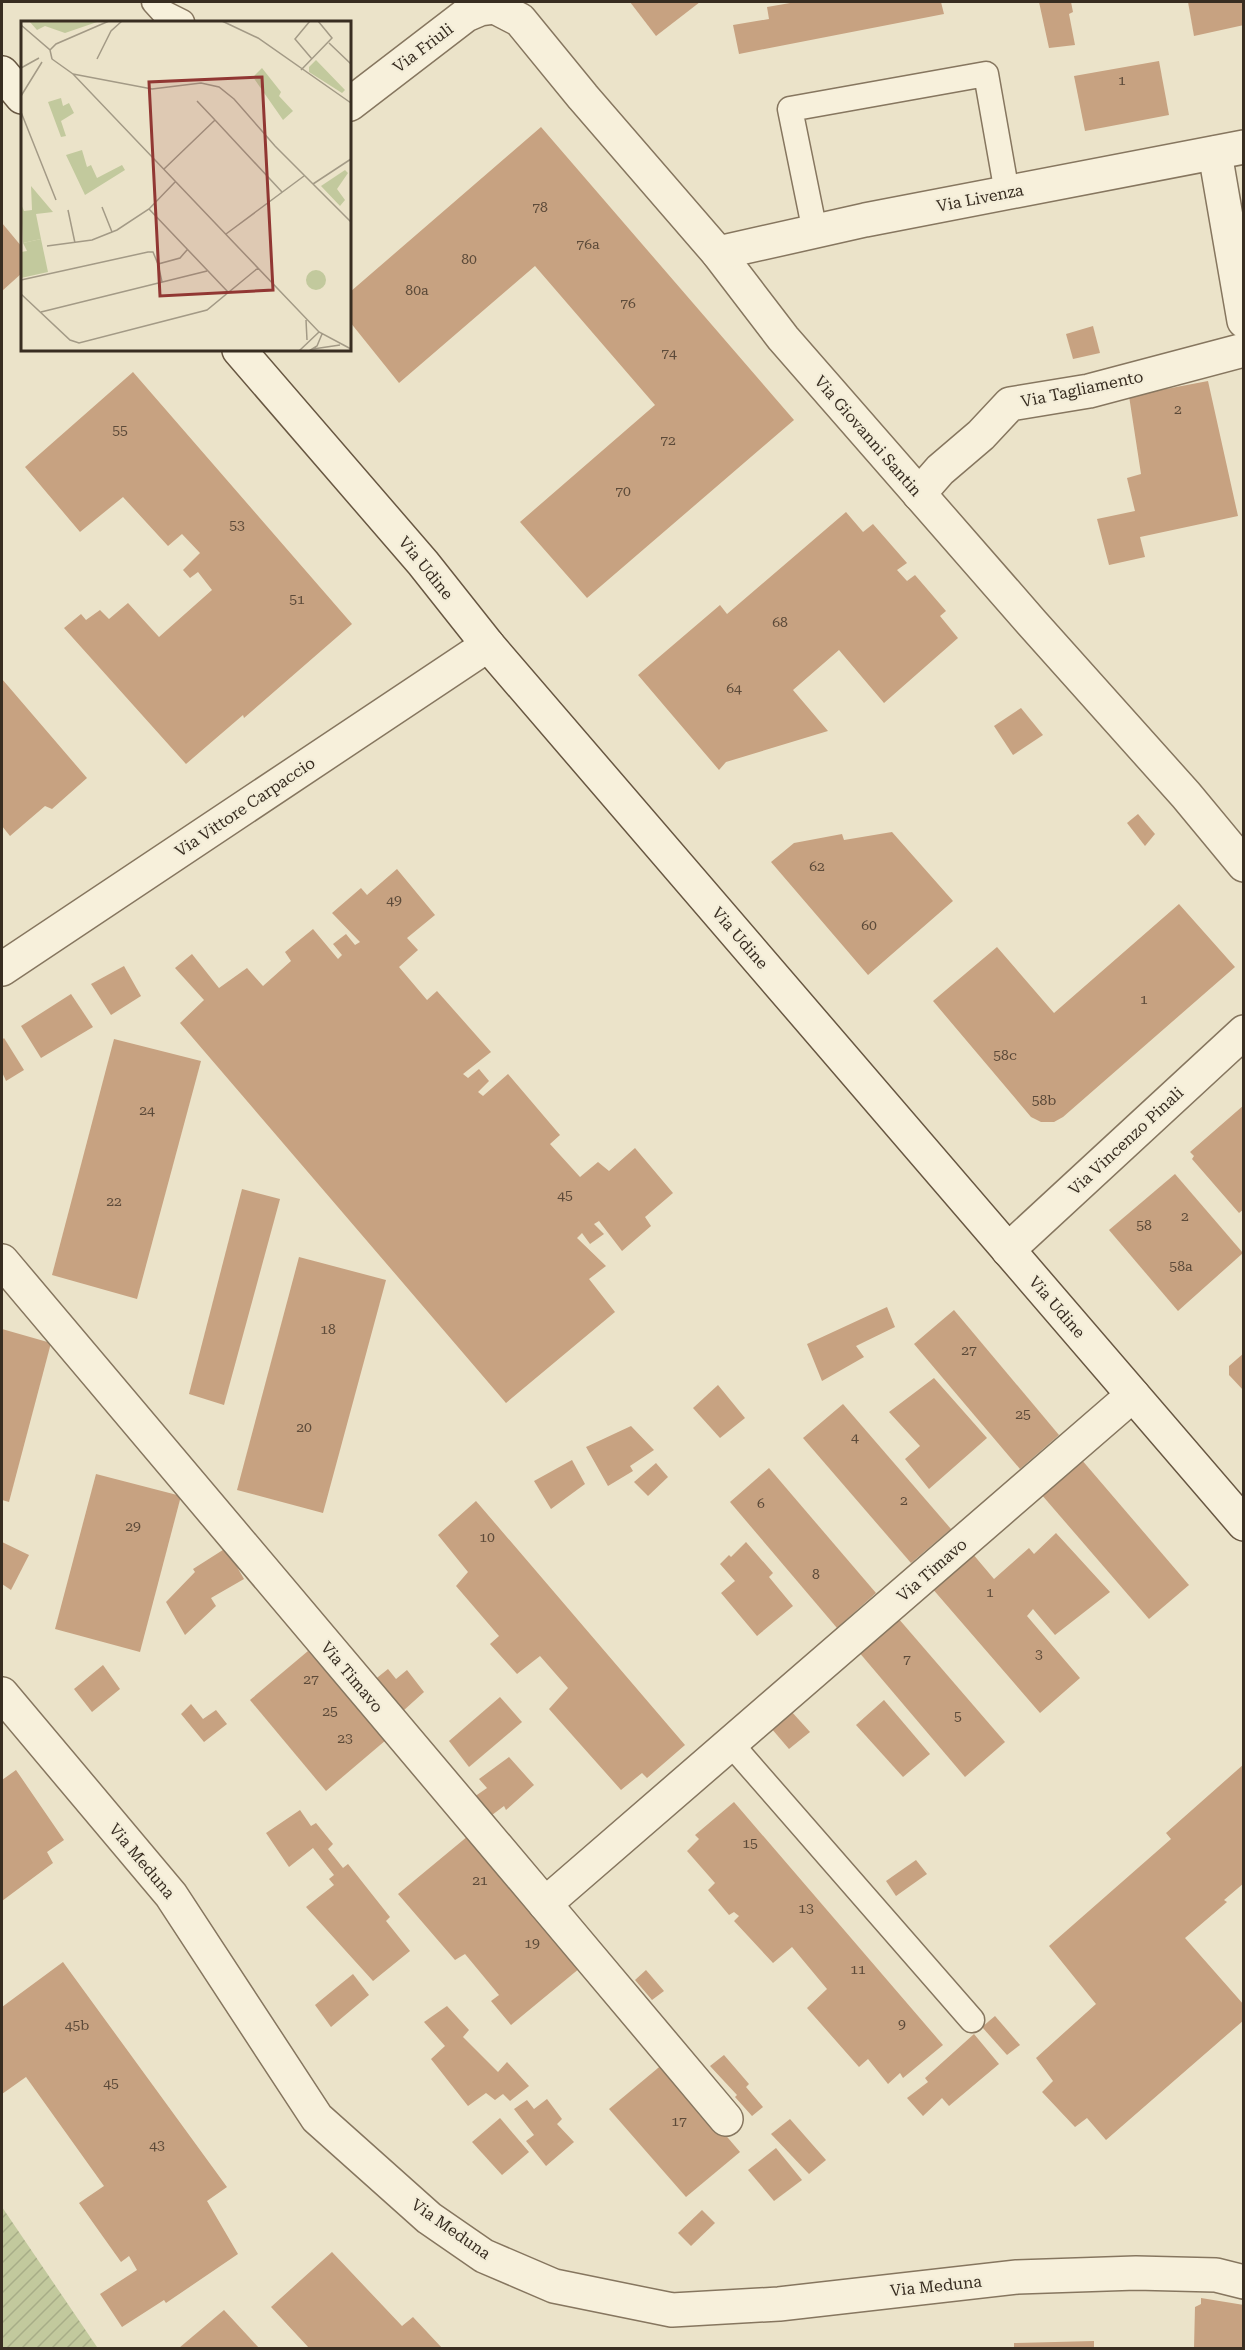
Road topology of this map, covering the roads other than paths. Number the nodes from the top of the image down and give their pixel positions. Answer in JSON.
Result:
{"nodes":[{"id":1,"x":154,"y":2,"type":"edge"},
{"id":2,"x":497,"y":4,"type":"edge"},
{"id":3,"x":180,"y":21,"type":"edge"},
{"id":4,"x":2,"y":73,"type":"edge"},
{"id":5,"x":21,"y":97,"type":"edge"},
{"id":6,"x":351,"y":103,"type":"edge"},
{"id":7,"x":1229,"y":150,"type":"edge"},
{"id":8,"x":1007,"y":193,"type":"junction"},
{"id":9,"x":815,"y":232,"type":"junction"},
{"id":10,"x":718,"y":254,"type":"junction"},
{"id":11,"x":1244,"y":321,"type":"edge"},
{"id":12,"x":1244,"y":350,"type":"edge"},
{"id":13,"x":240,"y":351,"type":"edge"},
{"id":14,"x":919,"y":494,"type":"junction"},
{"id":15,"x":488,"y":645,"type":"junction"},
{"id":16,"x":1244,"y":865,"type":"edge"},
{"id":17,"x":2,"y":969,"type":"edge"},
{"id":18,"x":1244,"y":1032,"type":"edge"},
{"id":19,"x":1008,"y":1250,"type":"junction"},
{"id":20,"x":2,"y":1261,"type":"edge"},
{"id":21,"x":1133,"y":1395,"type":"junction"},
{"id":22,"x":1244,"y":1524,"type":"edge"},
{"id":23,"x":2,"y":1694,"type":"edge"},
{"id":24,"x":730,"y":1744,"type":"junction"},
{"id":25,"x":545,"y":1904,"type":"junction"},
{"id":26,"x":972,"y":2020,"type":"dead end"},
{"id":27,"x":726,"y":2119,"type":"dead end"},
{"id":28,"x":1244,"y":2282,"type":"edge"}],
"edges":[{"from":1,"to":3,"type":"lane"},
{"from":2,"to":6,"type":"street","name":"Via Friuli"},
{"from":2,"to":10,"type":"street","name":"Via Giovanni Santin"},
{"from":4,"to":5,"type":"street"},
{"from":7,"to":8,"type":"street","name":"Via Livenza"},
{"from":7,"to":11,"type":"street"},
{"from":8,"to":9,"type":"street","name":"Via Livenza"},
{"from":8,"to":9,"type":"lane"},
{"from":9,"to":10,"type":"street","name":"Via Livenza"},
{"from":10,"to":14,"type":"street","name":"Via Giovanni Santin"},
{"from":12,"to":14,"type":"street","name":"Via Tagliamento"},
{"from":13,"to":15,"type":"street","name":"Via Udine"},
{"from":14,"to":16,"type":"street","name":"Via Giovanni Santin"},
{"from":15,"to":17,"type":"street","name":"Via Vittore Carpaccio"},
{"from":15,"to":19,"type":"street","name":"Via Udine"},
{"from":18,"to":19,"type":"street","name":"Via Vincenzo Pinali"},
{"from":19,"to":21,"type":"street","name":"Via Udine"},
{"from":20,"to":25,"type":"street","name":"Via Timavo"},
{"from":21,"to":22,"type":"street","name":"Via Udine"},
{"from":21,"to":24,"type":"street","name":"Via Timavo"},
{"from":23,"to":28,"type":"street","name":"Via Meduna"},
{"from":24,"to":25,"type":"street","name":"Via Timavo"},
{"from":24,"to":26,"type":"lane"},
{"from":25,"to":27,"type":"street"}]}
